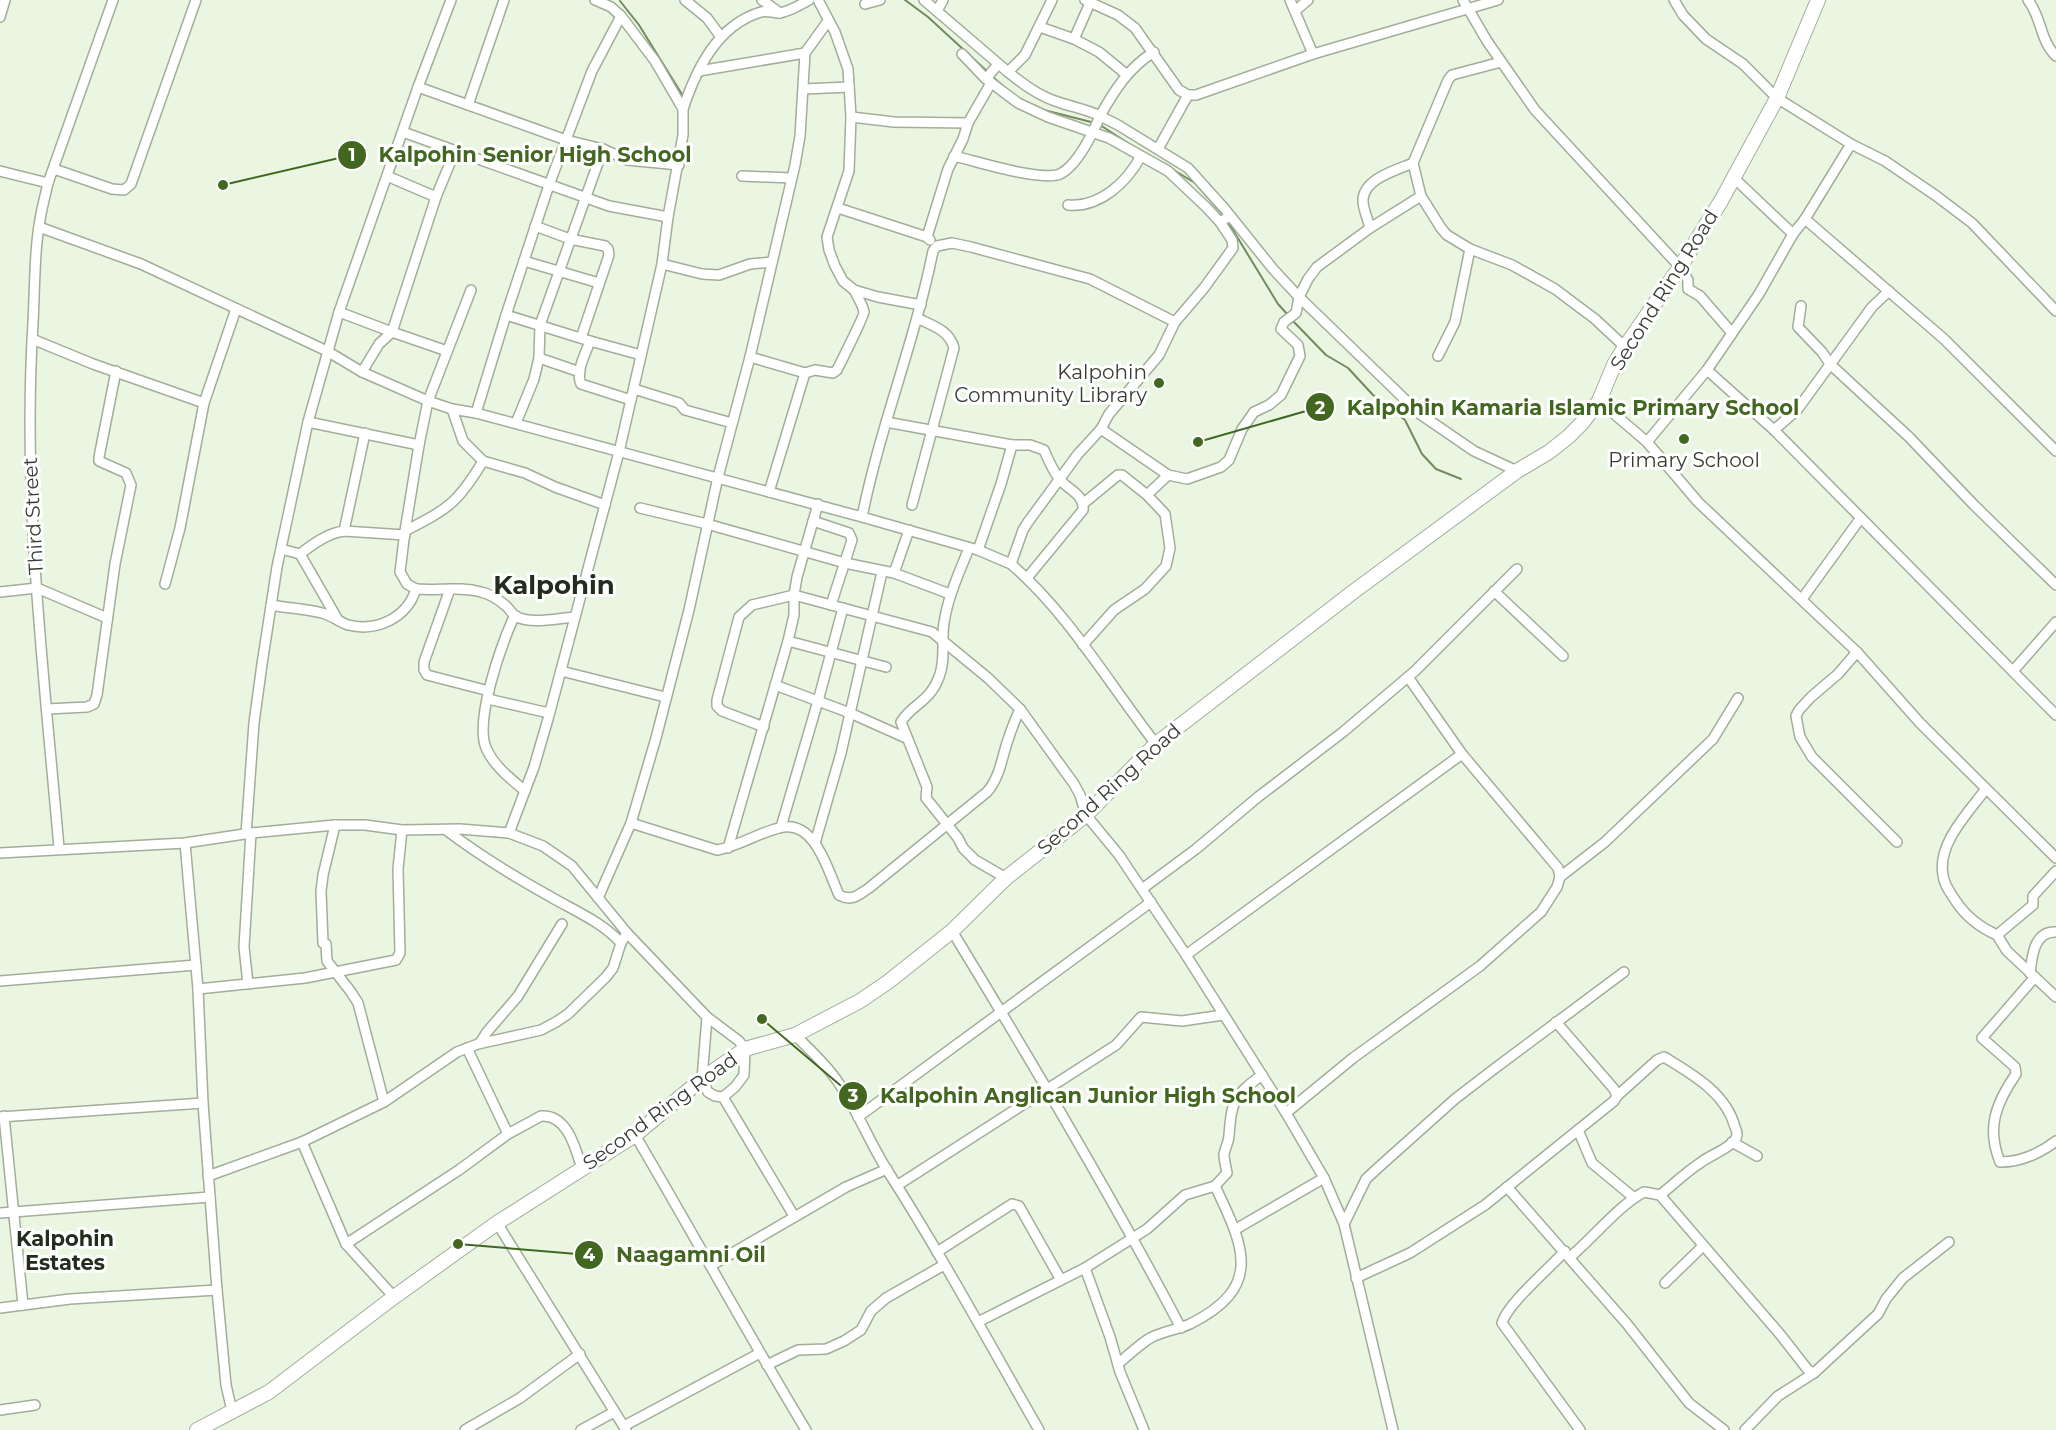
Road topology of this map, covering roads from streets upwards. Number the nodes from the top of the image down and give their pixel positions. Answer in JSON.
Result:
{"nodes":[{"id":1,"x":5,"y":0,"type":"edge"},
{"id":2,"x":113,"y":0,"type":"edge"},
{"id":3,"x":196,"y":0,"type":"edge"},
{"id":4,"x":451,"y":0,"type":"edge"},
{"id":5,"x":504,"y":0,"type":"edge"},
{"id":6,"x":595,"y":0,"type":"edge"},
{"id":7,"x":685,"y":0,"type":"edge"},
{"id":8,"x":762,"y":0,"type":"edge"},
{"id":9,"x":809,"y":0,"type":"edge"},
{"id":10,"x":818,"y":0,"type":"edge"},
{"id":11,"x":880,"y":0,"type":"edge"},
{"id":12,"x":924,"y":0,"type":"edge"},
{"id":13,"x":943,"y":0,"type":"edge"},
{"id":14,"x":1052,"y":0,"type":"edge"},
{"id":15,"x":1290,"y":0,"type":"edge"},
{"id":16,"x":1308,"y":0,"type":"edge"},
{"id":17,"x":1498,"y":0,"type":"edge"},
{"id":18,"x":1674,"y":0,"type":"edge"},
{"id":19,"x":1818,"y":0,"type":"edge"},
{"id":20,"x":2028,"y":0,"type":"edge"},
{"id":21,"x":1092,"y":2,"type":"edge"},
{"id":22,"x":612,"y":4,"type":"edge"},
{"id":23,"x":865,"y":4,"type":"dead end"},
{"id":24,"x":1465,"y":4,"type":"edge"},
{"id":25,"x":937,"y":11,"type":"junction"},
{"id":26,"x":1295,"y":11,"type":"junction"},
{"id":27,"x":780,"y":13,"type":"junction"},
{"id":28,"x":621,"y":16,"type":"junction"},
{"id":29,"x":0,"y":17,"type":"edge"},
{"id":30,"x":828,"y":21,"type":"junction"},
{"id":31,"x":1040,"y":27,"type":"junction"},
{"id":32,"x":721,"y":37,"type":"junction"},
{"id":33,"x":1074,"y":39,"type":"junction"},
{"id":34,"x":1154,"y":52,"type":"junction"},
{"id":35,"x":805,"y":53,"type":"junction"},
{"id":36,"x":962,"y":54,"type":"dead end"},
{"id":37,"x":1313,"y":54,"type":"junction"},
{"id":38,"x":2056,"y":56,"type":"edge"},
{"id":39,"x":1501,"y":62,"type":"junction"},
{"id":40,"x":699,"y":70,"type":"junction"},
{"id":41,"x":1008,"y":72,"type":"junction"},
{"id":42,"x":992,"y":74,"type":"junction"},
{"id":43,"x":1127,"y":75,"type":"junction"},
{"id":44,"x":418,"y":87,"type":"junction"},
{"id":45,"x":849,"y":87,"type":"junction"},
{"id":46,"x":804,"y":89,"type":"junction"},
{"id":47,"x":1188,"y":94,"type":"junction"},
{"id":48,"x":1777,"y":98,"type":"junction"},
{"id":49,"x":468,"y":105,"type":"junction"},
{"id":50,"x":683,"y":109,"type":"junction"},
{"id":51,"x":851,"y":117,"type":"junction"},
{"id":52,"x":968,"y":123,"type":"junction"},
{"id":53,"x":1097,"y":123,"type":"junction"},
{"id":54,"x":403,"y":132,"type":"junction"},
{"id":55,"x":566,"y":140,"type":"junction"},
{"id":56,"x":1851,"y":144,"type":"junction"},
{"id":57,"x":603,"y":149,"type":"junction"},
{"id":58,"x":1158,"y":149,"type":"junction"},
{"id":59,"x":455,"y":151,"type":"junction"},
{"id":60,"x":954,"y":156,"type":"junction"},
{"id":61,"x":1141,"y":156,"type":"junction"},
{"id":62,"x":1413,"y":163,"type":"junction"},
{"id":63,"x":679,"y":165,"type":"junction"},
{"id":64,"x":54,"y":169,"type":"junction"},
{"id":65,"x":0,"y":171,"type":"edge"},
{"id":66,"x":387,"y":176,"type":"junction"},
{"id":67,"x":742,"y":176,"type":"dead end"},
{"id":68,"x":791,"y":178,"type":"junction"},
{"id":69,"x":1734,"y":178,"type":"junction"},
{"id":70,"x":48,"y":183,"type":"junction"},
{"id":71,"x":549,"y":185,"type":"junction"},
{"id":72,"x":586,"y":196,"type":"junction"},
{"id":73,"x":1421,"y":196,"type":"junction"},
{"id":74,"x":436,"y":197,"type":"junction"},
{"id":75,"x":1068,"y":205,"type":"dead end"},
{"id":76,"x":838,"y":208,"type":"junction"},
{"id":77,"x":668,"y":217,"type":"junction"},
{"id":78,"x":1225,"y":219,"type":"junction"},
{"id":79,"x":1805,"y":219,"type":"junction"},
{"id":80,"x":535,"y":226,"type":"junction"},
{"id":81,"x":39,"y":227,"type":"junction"},
{"id":82,"x":1370,"y":228,"type":"junction"},
{"id":83,"x":1793,"y":234,"type":"junction"},
{"id":84,"x":927,"y":237,"type":"junction"},
{"id":85,"x":570,"y":239,"type":"junction"},
{"id":86,"x":937,"y":246,"type":"junction"},
{"id":87,"x":1470,"y":249,"type":"junction"},
{"id":88,"x":524,"y":261,"type":"junction"},
{"id":89,"x":772,"y":262,"type":"junction"},
{"id":90,"x":662,"y":264,"type":"junction"},
{"id":91,"x":1680,"y":267,"type":"junction"},
{"id":92,"x":558,"y":272,"type":"junction"},
{"id":93,"x":599,"y":283,"type":"junction"},
{"id":94,"x":471,"y":290,"type":"dead end"},
{"id":95,"x":854,"y":290,"type":"junction"},
{"id":96,"x":1889,"y":291,"type":"junction"},
{"id":97,"x":1299,"y":297,"type":"junction"},
{"id":98,"x":921,"y":305,"type":"junction"},
{"id":99,"x":1801,"y":306,"type":"dead end"},
{"id":100,"x":236,"y":309,"type":"junction"},
{"id":101,"x":2056,"y":311,"type":"edge"},
{"id":102,"x":339,"y":312,"type":"junction"},
{"id":103,"x":506,"y":315,"type":"junction"},
{"id":104,"x":917,"y":318,"type":"junction"},
{"id":105,"x":1175,"y":322,"type":"junction"},
{"id":106,"x":540,"y":325,"type":"junction"},
{"id":107,"x":392,"y":332,"type":"junction"},
{"id":108,"x":1732,"y":333,"type":"junction"},
{"id":109,"x":32,"y":339,"type":"junction"},
{"id":110,"x":586,"y":340,"type":"junction"},
{"id":111,"x":1625,"y":347,"type":"junction"},
{"id":112,"x":327,"y":351,"type":"junction"},
{"id":113,"x":447,"y":351,"type":"junction"},
{"id":114,"x":641,"y":355,"type":"junction"},
{"id":115,"x":1438,"y":356,"type":"dead end"},
{"id":116,"x":750,"y":357,"type":"junction"},
{"id":117,"x":539,"y":358,"type":"junction"},
{"id":118,"x":1830,"y":364,"type":"junction"},
{"id":119,"x":1707,"y":370,"type":"junction"},
{"id":120,"x":116,"y":371,"type":"junction"},
{"id":121,"x":362,"y":372,"type":"junction"},
{"id":122,"x":580,"y":372,"type":"junction"},
{"id":123,"x":805,"y":373,"type":"junction"},
{"id":124,"x":634,"y":388,"type":"junction"},
{"id":125,"x":631,"y":400,"type":"junction"},
{"id":126,"x":428,"y":401,"type":"junction"},
{"id":127,"x":1599,"y":401,"type":"junction"},
{"id":128,"x":204,"y":403,"type":"junction"},
{"id":129,"x":452,"y":409,"type":"junction"},
{"id":130,"x":476,"y":413,"type":"junction"},
{"id":131,"x":308,"y":422,"type":"junction"},
{"id":132,"x":886,"y":422,"type":"junction"},
{"id":133,"x":516,"y":423,"type":"junction"},
{"id":134,"x":732,"y":423,"type":"junction"},
{"id":135,"x":1101,"y":429,"type":"junction"},
{"id":136,"x":1774,"y":430,"type":"junction"},
{"id":137,"x":931,"y":431,"type":"junction"},
{"id":138,"x":365,"y":433,"type":"junction"},
{"id":139,"x":1647,"y":442,"type":"junction"},
{"id":140,"x":419,"y":445,"type":"junction"},
{"id":141,"x":1012,"y":445,"type":"junction"},
{"id":142,"x":2056,"y":450,"type":"edge"},
{"id":143,"x":619,"y":452,"type":"junction"},
{"id":144,"x":483,"y":461,"type":"junction"},
{"id":145,"x":1517,"y":471,"type":"junction"},
{"id":146,"x":1168,"y":475,"type":"junction"},
{"id":147,"x":718,"y":477,"type":"junction"},
{"id":148,"x":1059,"y":479,"type":"junction"},
{"id":149,"x":769,"y":492,"type":"junction"},
{"id":150,"x":1147,"y":495,"type":"junction"},
{"id":151,"x":1084,"y":503,"type":"junction"},
{"id":152,"x":818,"y":504,"type":"junction"},
{"id":153,"x":605,"y":505,"type":"junction"},
{"id":154,"x":912,"y":505,"type":"dead end"},
{"id":155,"x":640,"y":508,"type":"dead end"},
{"id":156,"x":862,"y":517,"type":"junction"},
{"id":157,"x":1860,"y":519,"type":"junction"},
{"id":158,"x":813,"y":521,"type":"junction"},
{"id":159,"x":707,"y":524,"type":"junction"},
{"id":160,"x":909,"y":530,"type":"junction"},
{"id":161,"x":344,"y":531,"type":"junction"},
{"id":162,"x":405,"y":533,"type":"junction"},
{"id":163,"x":281,"y":549,"type":"junction"},
{"id":164,"x":973,"y":549,"type":"junction"},
{"id":165,"x":804,"y":552,"type":"junction"},
{"id":166,"x":300,"y":554,"type":"junction"},
{"id":167,"x":845,"y":563,"type":"junction"},
{"id":168,"x":1011,"y":564,"type":"junction"},
{"id":169,"x":1517,"y":569,"type":"dead end"},
{"id":170,"x":882,"y":572,"type":"junction"},
{"id":171,"x":894,"y":573,"type":"junction"},
{"id":172,"x":1027,"y":578,"type":"junction"},
{"id":173,"x":165,"y":584,"type":"dead end"},
{"id":174,"x":2056,"y":585,"type":"edge"},
{"id":175,"x":37,"y":588,"type":"junction"},
{"id":176,"x":416,"y":589,"type":"junction"},
{"id":177,"x":450,"y":589,"type":"junction"},
{"id":178,"x":1494,"y":591,"type":"junction"},
{"id":179,"x":0,"y":592,"type":"edge"},
{"id":180,"x":951,"y":594,"type":"junction"},
{"id":181,"x":794,"y":595,"type":"junction"},
{"id":182,"x":1802,"y":599,"type":"junction"},
{"id":183,"x":271,"y":605,"type":"junction"},
{"id":184,"x":831,"y":605,"type":"junction"},
{"id":185,"x":843,"y":608,"type":"junction"},
{"id":186,"x":871,"y":615,"type":"junction"},
{"id":187,"x":516,"y":616,"type":"junction"},
{"id":188,"x":575,"y":617,"type":"junction"},
{"id":189,"x":107,"y":618,"type":"junction"},
{"id":190,"x":338,"y":621,"type":"junction"},
{"id":191,"x":2056,"y":622,"type":"edge"},
{"id":192,"x":941,"y":639,"type":"junction"},
{"id":193,"x":788,"y":641,"type":"junction"},
{"id":194,"x":1083,"y":645,"type":"junction"},
{"id":195,"x":831,"y":652,"type":"junction"},
{"id":196,"x":1857,"y":652,"type":"junction"},
{"id":197,"x":1563,"y":656,"type":"dead end"},
{"id":198,"x":862,"y":660,"type":"junction"},
{"id":199,"x":886,"y":667,"type":"dead end"},
{"id":200,"x":561,"y":671,"type":"junction"},
{"id":201,"x":2013,"y":672,"type":"junction"},
{"id":202,"x":1408,"y":677,"type":"junction"},
{"id":203,"x":776,"y":685,"type":"junction"},
{"id":204,"x":488,"y":695,"type":"junction"},
{"id":205,"x":665,"y":697,"type":"junction"},
{"id":206,"x":1738,"y":698,"type":"dead end"},
{"id":207,"x":818,"y":701,"type":"junction"},
{"id":208,"x":47,"y":709,"type":"junction"},
{"id":209,"x":1020,"y":709,"type":"junction"},
{"id":210,"x":549,"y":713,"type":"junction"},
{"id":211,"x":850,"y":713,"type":"junction"},
{"id":212,"x":2056,"y":715,"type":"edge"},
{"id":213,"x":764,"y":727,"type":"junction"},
{"id":214,"x":906,"y":738,"type":"junction"},
{"id":215,"x":1156,"y":744,"type":"junction"},
{"id":216,"x":1462,"y":754,"type":"junction"},
{"id":217,"x":1985,"y":790,"type":"junction"},
{"id":218,"x":525,"y":791,"type":"junction"},
{"id":219,"x":1086,"y":815,"type":"junction"},
{"id":220,"x":630,"y":822,"type":"junction"},
{"id":221,"x":335,"y":825,"type":"junction"},
{"id":222,"x":947,"y":825,"type":"junction"},
{"id":223,"x":781,"y":827,"type":"junction"},
{"id":224,"x":402,"y":830,"type":"junction"},
{"id":225,"x":446,"y":830,"type":"junction"},
{"id":226,"x":248,"y":833,"type":"junction"},
{"id":227,"x":509,"y":833,"type":"junction"},
{"id":228,"x":1897,"y":842,"type":"dead end"},
{"id":229,"x":185,"y":843,"type":"junction"},
{"id":230,"x":815,"y":843,"type":"junction"},
{"id":231,"x":728,"y":848,"type":"junction"},
{"id":232,"x":60,"y":849,"type":"junction"},
{"id":233,"x":0,"y":853,"type":"edge"},
{"id":234,"x":2056,"y":858,"type":"edge"},
{"id":235,"x":2056,"y":871,"type":"edge"},
{"id":236,"x":1560,"y":877,"type":"junction"},
{"id":237,"x":1006,"y":878,"type":"junction"},
{"id":238,"x":1142,"y":889,"type":"junction"},
{"id":239,"x":598,"y":898,"type":"junction"},
{"id":240,"x":1151,"y":902,"type":"junction"},
{"id":241,"x":562,"y":924,"type":"dead end"},
{"id":242,"x":952,"y":932,"type":"junction"},
{"id":243,"x":2056,"y":932,"type":"edge"},
{"id":244,"x":627,"y":933,"type":"junction"},
{"id":245,"x":1997,"y":935,"type":"junction"},
{"id":246,"x":621,"y":943,"type":"junction"},
{"id":247,"x":1186,"y":955,"type":"junction"},
{"id":248,"x":196,"y":965,"type":"junction"},
{"id":249,"x":1624,"y":972,"type":"dead end"},
{"id":250,"x":338,"y":973,"type":"junction"},
{"id":251,"x":2032,"y":975,"type":"junction"},
{"id":252,"x":0,"y":981,"type":"edge"},
{"id":253,"x":248,"y":984,"type":"junction"},
{"id":254,"x":198,"y":988,"type":"junction"},
{"id":255,"x":2056,"y":997,"type":"edge"},
{"id":256,"x":1002,"y":1012,"type":"junction"},
{"id":257,"x":1223,"y":1015,"type":"junction"},
{"id":258,"x":707,"y":1017,"type":"junction"},
{"id":259,"x":1556,"y":1022,"type":"junction"},
{"id":260,"x":795,"y":1035,"type":"junction"},
{"id":261,"x":480,"y":1043,"type":"junction"},
{"id":262,"x":467,"y":1048,"type":"junction"},
{"id":263,"x":745,"y":1049,"type":"junction"},
{"id":264,"x":1262,"y":1075,"type":"junction"},
{"id":265,"x":702,"y":1079,"type":"junction"},
{"id":266,"x":1048,"y":1090,"type":"junction"},
{"id":267,"x":1617,"y":1096,"type":"junction"},
{"id":268,"x":723,"y":1097,"type":"junction"},
{"id":269,"x":384,"y":1102,"type":"junction"},
{"id":270,"x":203,"y":1103,"type":"junction"},
{"id":271,"x":1286,"y":1113,"type":"junction"},
{"id":272,"x":2,"y":1116,"type":"edge"},
{"id":273,"x":858,"y":1117,"type":"junction"},
{"id":274,"x":1578,"y":1130,"type":"junction"},
{"id":275,"x":508,"y":1134,"type":"junction"},
{"id":276,"x":635,"y":1135,"type":"junction"},
{"id":277,"x":2056,"y":1141,"type":"edge"},
{"id":278,"x":302,"y":1142,"type":"junction"},
{"id":279,"x":1732,"y":1142,"type":"junction"},
{"id":280,"x":1757,"y":1156,"type":"dead end"},
{"id":281,"x":582,"y":1169,"type":"junction"},
{"id":282,"x":887,"y":1169,"type":"junction"},
{"id":283,"x":208,"y":1176,"type":"junction"},
{"id":284,"x":1324,"y":1178,"type":"junction"},
{"id":285,"x":898,"y":1185,"type":"junction"},
{"id":286,"x":1215,"y":1186,"type":"junction"},
{"id":287,"x":1508,"y":1187,"type":"junction"},
{"id":288,"x":1660,"y":1195,"type":"junction"},
{"id":289,"x":210,"y":1197,"type":"junction"},
{"id":290,"x":1633,"y":1197,"type":"junction"},
{"id":291,"x":14,"y":1212,"type":"junction"},
{"id":292,"x":0,"y":1213,"type":"edge"},
{"id":293,"x":794,"y":1216,"type":"junction"},
{"id":294,"x":497,"y":1223,"type":"junction"},
{"id":295,"x":1344,"y":1224,"type":"junction"},
{"id":296,"x":1236,"y":1229,"type":"junction"},
{"id":297,"x":1133,"y":1238,"type":"junction"},
{"id":298,"x":1949,"y":1242,"type":"dead end"},
{"id":299,"x":346,"y":1244,"type":"junction"},
{"id":300,"x":1702,"y":1246,"type":"junction"},
{"id":301,"x":937,"y":1252,"type":"junction"},
{"id":302,"x":1568,"y":1254,"type":"junction"},
{"id":303,"x":712,"y":1264,"type":"junction"},
{"id":304,"x":944,"y":1265,"type":"junction"},
{"id":305,"x":1085,"y":1268,"type":"junction"},
{"id":306,"x":1356,"y":1278,"type":"junction"},
{"id":307,"x":1061,"y":1280,"type":"junction"},
{"id":308,"x":1665,"y":1283,"type":"dead end"},
{"id":309,"x":217,"y":1290,"type":"junction"},
{"id":310,"x":394,"y":1297,"type":"junction"},
{"id":311,"x":23,"y":1305,"type":"junction"},
{"id":312,"x":0,"y":1308,"type":"edge"},
{"id":313,"x":978,"y":1322,"type":"junction"},
{"id":314,"x":1181,"y":1328,"type":"junction"},
{"id":315,"x":760,"y":1353,"type":"junction"},
{"id":316,"x":580,"y":1354,"type":"junction"},
{"id":317,"x":1118,"y":1364,"type":"junction"},
{"id":318,"x":767,"y":1365,"type":"junction"},
{"id":319,"x":1814,"y":1373,"type":"junction"},
{"id":320,"x":35,"y":1405,"type":"dead end"},
{"id":321,"x":0,"y":1410,"type":"edge"},
{"id":322,"x":232,"y":1411,"type":"junction"},
{"id":323,"x":614,"y":1412,"type":"junction"},
{"id":324,"x":625,"y":1428,"type":"edge"},
{"id":325,"x":197,"y":1430,"type":"edge"},
{"id":326,"x":465,"y":1430,"type":"edge"},
{"id":327,"x":581,"y":1430,"type":"edge"},
{"id":328,"x":806,"y":1430,"type":"edge"},
{"id":329,"x":1039,"y":1430,"type":"edge"},
{"id":330,"x":1144,"y":1430,"type":"edge"},
{"id":331,"x":1393,"y":1430,"type":"edge"},
{"id":332,"x":1580,"y":1430,"type":"edge"},
{"id":333,"x":1724,"y":1430,"type":"edge"},
{"id":334,"x":1745,"y":1430,"type":"edge"}],
"edges":[{"from":1,"to":29,"type":"street"},
{"from":2,"to":64,"type":"street","name":"Third Street"},
{"from":3,"to":64,"type":"street"},
{"from":4,"to":44,"type":"street"},
{"from":5,"to":49,"type":"street"},
{"from":6,"to":22,"type":"street"},
{"from":7,"to":32,"type":"street"},
{"from":8,"to":27,"type":"street"},
{"from":9,"to":27,"type":"street"},
{"from":10,"to":30,"type":"street"},
{"from":11,"to":23,"type":"street"},
{"from":12,"to":25,"type":"street"},
{"from":13,"to":25,"type":"street"},
{"from":14,"to":31,"type":"street"},
{"from":15,"to":26,"type":"street"},
{"from":16,"to":26,"type":"street"},
{"from":17,"to":24,"type":"street"},
{"from":18,"to":48,"type":"street"},
{"from":19,"to":48,"type":"street","name":"Second Ring Road"},
{"from":20,"to":38,"type":"street"},
{"from":21,"to":33,"type":"street"},
{"from":21,"to":34,"type":"street"},
{"from":22,"to":28,"type":"street"},
{"from":24,"to":37,"type":"street"},
{"from":24,"to":39,"type":"street"},
{"from":25,"to":42,"type":"street"},
{"from":26,"to":37,"type":"street"},
{"from":27,"to":32,"type":"street"},
{"from":28,"to":50,"type":"street"},
{"from":28,"to":55,"type":"street"},
{"from":30,"to":35,"type":"street"},
{"from":30,"to":45,"type":"street"},
{"from":31,"to":33,"type":"street"},
{"from":31,"to":41,"type":"street"},
{"from":32,"to":40,"type":"street"},
{"from":33,"to":43,"type":"street"},
{"from":34,"to":43,"type":"street"},
{"from":34,"to":47,"type":"street"},
{"from":35,"to":40,"type":"street"},
{"from":35,"to":46,"type":"street"},
{"from":36,"to":42,"type":"street"},
{"from":37,"to":47,"type":"street"},
{"from":39,"to":62,"type":"street"},
{"from":39,"to":91,"type":"street"},
{"from":40,"to":50,"type":"street"},
{"from":41,"to":42,"type":"street"},
{"from":41,"to":53,"type":"street"},
{"from":42,"to":52,"type":"street"},
{"from":42,"to":53,"type":"street"},
{"from":43,"to":53,"type":"street"},
{"from":44,"to":49,"type":"street"},
{"from":44,"to":54,"type":"street"},
{"from":45,"to":46,"type":"street"},
{"from":45,"to":51,"type":"street"},
{"from":46,"to":68,"type":"street"},
{"from":47,"to":58,"type":"street"},
{"from":48,"to":56,"type":"street"},
{"from":48,"to":69,"type":"street","name":"Second Ring Road"},
{"from":49,"to":55,"type":"street"},
{"from":50,"to":63,"type":"street"},
{"from":51,"to":52,"type":"street"},
{"from":51,"to":76,"type":"street"},
{"from":52,"to":60,"type":"street"},
{"from":53,"to":58,"type":"street"},
{"from":53,"to":60,"type":"street"},
{"from":53,"to":61,"type":"street"},
{"from":54,"to":59,"type":"street"},
{"from":54,"to":66,"type":"street"},
{"from":55,"to":57,"type":"street"},
{"from":55,"to":71,"type":"street"},
{"from":56,"to":79,"type":"street"},
{"from":56,"to":101,"type":"street"},
{"from":57,"to":63,"type":"street"},
{"from":57,"to":72,"type":"street"},
{"from":58,"to":78,"type":"street"},
{"from":59,"to":71,"type":"street"},
{"from":59,"to":74,"type":"street"},
{"from":60,"to":84,"type":"street"},
{"from":61,"to":75,"type":"street"},
{"from":61,"to":78,"type":"street"},
{"from":62,"to":73,"type":"street"},
{"from":62,"to":82,"type":"street"},
{"from":63,"to":77,"type":"street"},
{"from":64,"to":70,"type":"street","name":"Third Street"},
{"from":65,"to":70,"type":"street"},
{"from":66,"to":74,"type":"street"},
{"from":66,"to":102,"type":"street"},
{"from":67,"to":68,"type":"street"},
{"from":68,"to":89,"type":"street"},
{"from":69,"to":83,"type":"street"},
{"from":69,"to":91,"type":"street","name":"Second Ring Road"},
{"from":70,"to":81,"type":"street","name":"Third Street"},
{"from":71,"to":72,"type":"street"},
{"from":71,"to":80,"type":"street"},
{"from":72,"to":77,"type":"street"},
{"from":72,"to":85,"type":"street"},
{"from":73,"to":82,"type":"street"},
{"from":73,"to":87,"type":"street"},
{"from":74,"to":107,"type":"street"},
{"from":76,"to":84,"type":"street"},
{"from":76,"to":95,"type":"street"},
{"from":77,"to":90,"type":"street"},
{"from":78,"to":97,"type":"street"},
{"from":78,"to":105,"type":"street"},
{"from":79,"to":83,"type":"street"},
{"from":79,"to":96,"type":"street"},
{"from":80,"to":85,"type":"street"},
{"from":80,"to":88,"type":"street"},
{"from":81,"to":100,"type":"street"},
{"from":81,"to":109,"type":"street","name":"Third Street"},
{"from":82,"to":97,"type":"street"},
{"from":83,"to":108,"type":"street"},
{"from":84,"to":86,"type":"street"},
{"from":85,"to":92,"type":"street"},
{"from":85,"to":93,"type":"street"},
{"from":86,"to":98,"type":"street"},
{"from":86,"to":105,"type":"street"},
{"from":87,"to":111,"type":"street"},
{"from":87,"to":115,"type":"street"},
{"from":88,"to":92,"type":"street"},
{"from":88,"to":103,"type":"street"},
{"from":89,"to":90,"type":"street"},
{"from":89,"to":116,"type":"street"},
{"from":90,"to":114,"type":"street"},
{"from":91,"to":108,"type":"street"},
{"from":91,"to":111,"type":"street","name":"Second Ring Road"},
{"from":92,"to":93,"type":"street"},
{"from":92,"to":106,"type":"street"},
{"from":93,"to":110,"type":"street"},
{"from":94,"to":113,"type":"street"},
{"from":95,"to":98,"type":"street"},
{"from":95,"to":123,"type":"street"},
{"from":96,"to":118,"type":"street"},
{"from":96,"to":142,"type":"street"},
{"from":97,"to":145,"type":"street"},
{"from":97,"to":146,"type":"street"},
{"from":98,"to":104,"type":"street"},
{"from":99,"to":118,"type":"street"},
{"from":100,"to":112,"type":"street"},
{"from":100,"to":128,"type":"street"},
{"from":102,"to":107,"type":"street"},
{"from":102,"to":112,"type":"street"},
{"from":103,"to":106,"type":"street"},
{"from":103,"to":130,"type":"street"},
{"from":104,"to":132,"type":"street"},
{"from":104,"to":137,"type":"street"},
{"from":105,"to":135,"type":"street"},
{"from":106,"to":110,"type":"street"},
{"from":106,"to":117,"type":"street"},
{"from":107,"to":113,"type":"street"},
{"from":107,"to":121,"type":"street"},
{"from":108,"to":119,"type":"street"},
{"from":109,"to":120,"type":"street"},
{"from":109,"to":175,"type":"street","name":"Third Street"},
{"from":110,"to":114,"type":"street"},
{"from":110,"to":122,"type":"street"},
{"from":111,"to":127,"type":"street","name":"Second Ring Road"},
{"from":112,"to":121,"type":"street"},
{"from":112,"to":131,"type":"street"},
{"from":113,"to":126,"type":"street"},
{"from":114,"to":124,"type":"street"},
{"from":116,"to":123,"type":"street"},
{"from":116,"to":134,"type":"street"},
{"from":117,"to":122,"type":"street"},
{"from":117,"to":133,"type":"street"},
{"from":118,"to":136,"type":"street"},
{"from":118,"to":174,"type":"street"},
{"from":119,"to":136,"type":"street"},
{"from":119,"to":139,"type":"street"},
{"from":120,"to":128,"type":"street"},
{"from":120,"to":189,"type":"street"},
{"from":121,"to":126,"type":"street"},
{"from":122,"to":125,"type":"street"},
{"from":123,"to":149,"type":"street"},
{"from":124,"to":125,"type":"street"},
{"from":124,"to":134,"type":"street"},
{"from":125,"to":143,"type":"street"},
{"from":126,"to":129,"type":"street"},
{"from":126,"to":140,"type":"street"},
{"from":127,"to":139,"type":"street"},
{"from":127,"to":145,"type":"street","name":"Second Ring Road"},
{"from":128,"to":173,"type":"street"},
{"from":129,"to":130,"type":"street"},
{"from":129,"to":144,"type":"street"},
{"from":130,"to":133,"type":"street"},
{"from":131,"to":138,"type":"street"},
{"from":131,"to":163,"type":"street"},
{"from":132,"to":137,"type":"street"},
{"from":132,"to":156,"type":"street"},
{"from":133,"to":143,"type":"street"},
{"from":134,"to":147,"type":"street"},
{"from":135,"to":146,"type":"street"},
{"from":135,"to":148,"type":"street"},
{"from":136,"to":157,"type":"street"},
{"from":137,"to":141,"type":"street"},
{"from":137,"to":154,"type":"street"},
{"from":138,"to":140,"type":"street"},
{"from":138,"to":161,"type":"street"},
{"from":139,"to":182,"type":"street"},
{"from":140,"to":162,"type":"street"},
{"from":141,"to":148,"type":"street"},
{"from":141,"to":164,"type":"street"},
{"from":143,"to":147,"type":"street"},
{"from":143,"to":153,"type":"street"},
{"from":144,"to":153,"type":"street"},
{"from":144,"to":162,"type":"street"},
{"from":145,"to":215,"type":"street","name":"Second Ring Road"},
{"from":146,"to":150,"type":"street"},
{"from":147,"to":149,"type":"street"},
{"from":147,"to":159,"type":"street"},
{"from":148,"to":151,"type":"street"},
{"from":148,"to":168,"type":"street"},
{"from":149,"to":152,"type":"street"},
{"from":150,"to":151,"type":"street"},
{"from":150,"to":194,"type":"street"},
{"from":151,"to":172,"type":"street"},
{"from":152,"to":156,"type":"street"},
{"from":152,"to":158,"type":"street"},
{"from":153,"to":188,"type":"street"},
{"from":155,"to":159,"type":"street"},
{"from":156,"to":160,"type":"street"},
{"from":157,"to":182,"type":"street"},
{"from":157,"to":201,"type":"street"},
{"from":158,"to":165,"type":"street"},
{"from":158,"to":167,"type":"street"},
{"from":159,"to":165,"type":"street"},
{"from":159,"to":205,"type":"street"},
{"from":160,"to":164,"type":"street"},
{"from":160,"to":171,"type":"street"},
{"from":161,"to":162,"type":"street"},
{"from":161,"to":166,"type":"street"},
{"from":162,"to":176,"type":"street"},
{"from":163,"to":166,"type":"street"},
{"from":163,"to":183,"type":"street"},
{"from":164,"to":168,"type":"street"},
{"from":164,"to":180,"type":"street"},
{"from":165,"to":167,"type":"street"},
{"from":165,"to":181,"type":"street"},
{"from":166,"to":190,"type":"street"},
{"from":167,"to":170,"type":"street"},
{"from":167,"to":184,"type":"street"},
{"from":168,"to":172,"type":"street"},
{"from":169,"to":178,"type":"street"},
{"from":170,"to":171,"type":"street"},
{"from":170,"to":186,"type":"street"},
{"from":171,"to":180,"type":"street"},
{"from":172,"to":194,"type":"street"},
{"from":175,"to":179,"type":"street"},
{"from":175,"to":189,"type":"street"},
{"from":175,"to":208,"type":"street","name":"Third Street"},
{"from":176,"to":177,"type":"street"},
{"from":176,"to":190,"type":"street"},
{"from":177,"to":187,"type":"street"},
{"from":177,"to":204,"type":"street"},
{"from":178,"to":197,"type":"street"},
{"from":178,"to":202,"type":"street"},
{"from":180,"to":192,"type":"street"},
{"from":181,"to":184,"type":"street"},
{"from":181,"to":193,"type":"street"},
{"from":181,"to":213,"type":"street"},
{"from":182,"to":196,"type":"street"},
{"from":183,"to":190,"type":"street"},
{"from":183,"to":226,"type":"street"},
{"from":184,"to":185,"type":"street"},
{"from":185,"to":186,"type":"street"},
{"from":185,"to":195,"type":"street"},
{"from":186,"to":192,"type":"street"},
{"from":186,"to":198,"type":"street"},
{"from":187,"to":188,"type":"street"},
{"from":187,"to":204,"type":"street"},
{"from":188,"to":200,"type":"street"},
{"from":189,"to":208,"type":"street"},
{"from":191,"to":201,"type":"street"},
{"from":192,"to":209,"type":"street"},
{"from":192,"to":214,"type":"street"},
{"from":193,"to":195,"type":"street"},
{"from":193,"to":203,"type":"street"},
{"from":194,"to":215,"type":"street"},
{"from":195,"to":198,"type":"street"},
{"from":195,"to":207,"type":"street"},
{"from":196,"to":217,"type":"street"},
{"from":196,"to":228,"type":"street"},
{"from":198,"to":199,"type":"street"},
{"from":198,"to":211,"type":"street"},
{"from":200,"to":205,"type":"street"},
{"from":200,"to":210,"type":"street"},
{"from":201,"to":212,"type":"street"},
{"from":202,"to":216,"type":"street"},
{"from":202,"to":238,"type":"street"},
{"from":203,"to":207,"type":"street"},
{"from":203,"to":213,"type":"street"},
{"from":204,"to":210,"type":"street"},
{"from":204,"to":218,"type":"street"},
{"from":205,"to":220,"type":"street"},
{"from":206,"to":236,"type":"street"},
{"from":207,"to":211,"type":"street"},
{"from":207,"to":223,"type":"street"},
{"from":208,"to":232,"type":"street","name":"Third Street"},
{"from":209,"to":219,"type":"street"},
{"from":209,"to":222,"type":"street"},
{"from":210,"to":218,"type":"street"},
{"from":211,"to":214,"type":"street"},
{"from":211,"to":230,"type":"street"},
{"from":213,"to":231,"type":"street"},
{"from":214,"to":222,"type":"street"},
{"from":215,"to":219,"type":"street","name":"Second Ring Road"},
{"from":216,"to":236,"type":"street"},
{"from":216,"to":247,"type":"street"},
{"from":217,"to":234,"type":"street"},
{"from":217,"to":245,"type":"street"},
{"from":218,"to":227,"type":"street"},
{"from":219,"to":237,"type":"street","name":"Second Ring Road"},
{"from":219,"to":238,"type":"street"},
{"from":220,"to":231,"type":"street"},
{"from":220,"to":239,"type":"street"},
{"from":221,"to":224,"type":"street"},
{"from":221,"to":226,"type":"street"},
{"from":221,"to":250,"type":"street"},
{"from":222,"to":230,"type":"street"},
{"from":222,"to":237,"type":"street"},
{"from":223,"to":230,"type":"street"},
{"from":223,"to":231,"type":"street"},
{"from":224,"to":225,"type":"street"},
{"from":224,"to":250,"type":"street"},
{"from":225,"to":227,"type":"street"},
{"from":225,"to":246,"type":"street"},
{"from":226,"to":229,"type":"street"},
{"from":226,"to":253,"type":"street"},
{"from":227,"to":239,"type":"street"},
{"from":229,"to":232,"type":"street"},
{"from":229,"to":248,"type":"street"},
{"from":232,"to":233,"type":"street"},
{"from":235,"to":245,"type":"street"},
{"from":236,"to":271,"type":"street"},
{"from":237,"to":242,"type":"street","name":"Second Ring Road"},
{"from":238,"to":240,"type":"street"},
{"from":239,"to":244,"type":"street"},
{"from":240,"to":247,"type":"street"},
{"from":240,"to":256,"type":"street"},
{"from":241,"to":261,"type":"street"},
{"from":242,"to":256,"type":"street"},
{"from":242,"to":260,"type":"street","name":"Second Ring Road"},
{"from":243,"to":251,"type":"street"},
{"from":244,"to":246,"type":"street"},
{"from":244,"to":258,"type":"street"},
{"from":245,"to":251,"type":"street"},
{"from":246,"to":261,"type":"street"},
{"from":247,"to":257,"type":"street"},
{"from":248,"to":252,"type":"street"},
{"from":248,"to":254,"type":"street"},
{"from":249,"to":259,"type":"street"},
{"from":250,"to":253,"type":"street"},
{"from":250,"to":269,"type":"street"},
{"from":251,"to":255,"type":"street"},
{"from":251,"to":277,"type":"street"},
{"from":253,"to":254,"type":"street"},
{"from":254,"to":270,"type":"street"},
{"from":256,"to":266,"type":"street"},
{"from":256,"to":273,"type":"street"},
{"from":257,"to":264,"type":"street"},
{"from":257,"to":266,"type":"street"},
{"from":258,"to":263,"type":"street"},
{"from":258,"to":265,"type":"street"},
{"from":259,"to":267,"type":"street"},
{"from":259,"to":295,"type":"street"},
{"from":260,"to":263,"type":"street","name":"Second Ring Road"},
{"from":260,"to":273,"type":"street"},
{"from":261,"to":262,"type":"street"},
{"from":262,"to":269,"type":"street"},
{"from":262,"to":275,"type":"street"},
{"from":263,"to":265,"type":"street","name":"Second Ring Road"},
{"from":263,"to":268,"type":"street"},
{"from":264,"to":271,"type":"street"},
{"from":264,"to":286,"type":"street"},
{"from":265,"to":268,"type":"street"},
{"from":265,"to":276,"type":"street","name":"Second Ring Road"},
{"from":266,"to":285,"type":"street"},
{"from":266,"to":297,"type":"street"},
{"from":267,"to":274,"type":"street"},
{"from":267,"to":279,"type":"street"},
{"from":268,"to":293,"type":"street"},
{"from":269,"to":278,"type":"street"},
{"from":270,"to":272,"type":"street"},
{"from":270,"to":283,"type":"street"},
{"from":271,"to":284,"type":"street"},
{"from":272,"to":291,"type":"street"},
{"from":273,"to":282,"type":"street"},
{"from":274,"to":287,"type":"street"},
{"from":274,"to":290,"type":"street"},
{"from":275,"to":281,"type":"street"},
{"from":275,"to":299,"type":"street"},
{"from":276,"to":281,"type":"street","name":"Second Ring Road"},
{"from":276,"to":303,"type":"street"},
{"from":278,"to":283,"type":"street"},
{"from":278,"to":299,"type":"street"},
{"from":279,"to":280,"type":"street"},
{"from":279,"to":288,"type":"street"},
{"from":281,"to":294,"type":"street","name":"Second Ring Road"},
{"from":282,"to":285,"type":"street"},
{"from":282,"to":293,"type":"street"},
{"from":283,"to":289,"type":"street"},
{"from":284,"to":295,"type":"street"},
{"from":284,"to":296,"type":"street"},
{"from":285,"to":301,"type":"street"},
{"from":286,"to":296,"type":"street"},
{"from":286,"to":297,"type":"street"},
{"from":287,"to":302,"type":"street"},
{"from":287,"to":306,"type":"street"},
{"from":288,"to":290,"type":"street"},
{"from":288,"to":300,"type":"street"},
{"from":289,"to":291,"type":"street"},
{"from":289,"to":309,"type":"street"},
{"from":290,"to":302,"type":"street"},
{"from":291,"to":292,"type":"street"},
{"from":291,"to":311,"type":"street"},
{"from":293,"to":303,"type":"street"},
{"from":294,"to":310,"type":"street","name":"Second Ring Road"},
{"from":294,"to":316,"type":"street"},
{"from":295,"to":306,"type":"street"},
{"from":296,"to":314,"type":"street"},
{"from":297,"to":305,"type":"street"},
{"from":297,"to":314,"type":"street"},
{"from":298,"to":319,"type":"street"},
{"from":299,"to":310,"type":"street"},
{"from":300,"to":308,"type":"street"},
{"from":300,"to":319,"type":"street"},
{"from":301,"to":304,"type":"street"},
{"from":301,"to":307,"type":"street"},
{"from":302,"to":332,"type":"street"},
{"from":302,"to":333,"type":"street"},
{"from":303,"to":315,"type":"street"},
{"from":304,"to":313,"type":"street"},
{"from":304,"to":318,"type":"street"},
{"from":305,"to":307,"type":"street"},
{"from":305,"to":317,"type":"street"},
{"from":306,"to":331,"type":"street"},
{"from":307,"to":313,"type":"street"},
{"from":309,"to":311,"type":"street"},
{"from":309,"to":322,"type":"street"},
{"from":310,"to":322,"type":"street","name":"Second Ring Road"},
{"from":311,"to":312,"type":"street"},
{"from":313,"to":329,"type":"street"},
{"from":314,"to":317,"type":"street"},
{"from":315,"to":318,"type":"street"},
{"from":315,"to":324,"type":"street"},
{"from":316,"to":323,"type":"street"},
{"from":316,"to":326,"type":"street"},
{"from":317,"to":330,"type":"street"},
{"from":318,"to":328,"type":"street"},
{"from":319,"to":334,"type":"street"},
{"from":320,"to":321,"type":"street"},
{"from":322,"to":325,"type":"street","name":"Second Ring Road"},
{"from":323,"to":324,"type":"street"},
{"from":323,"to":327,"type":"street"}]}
